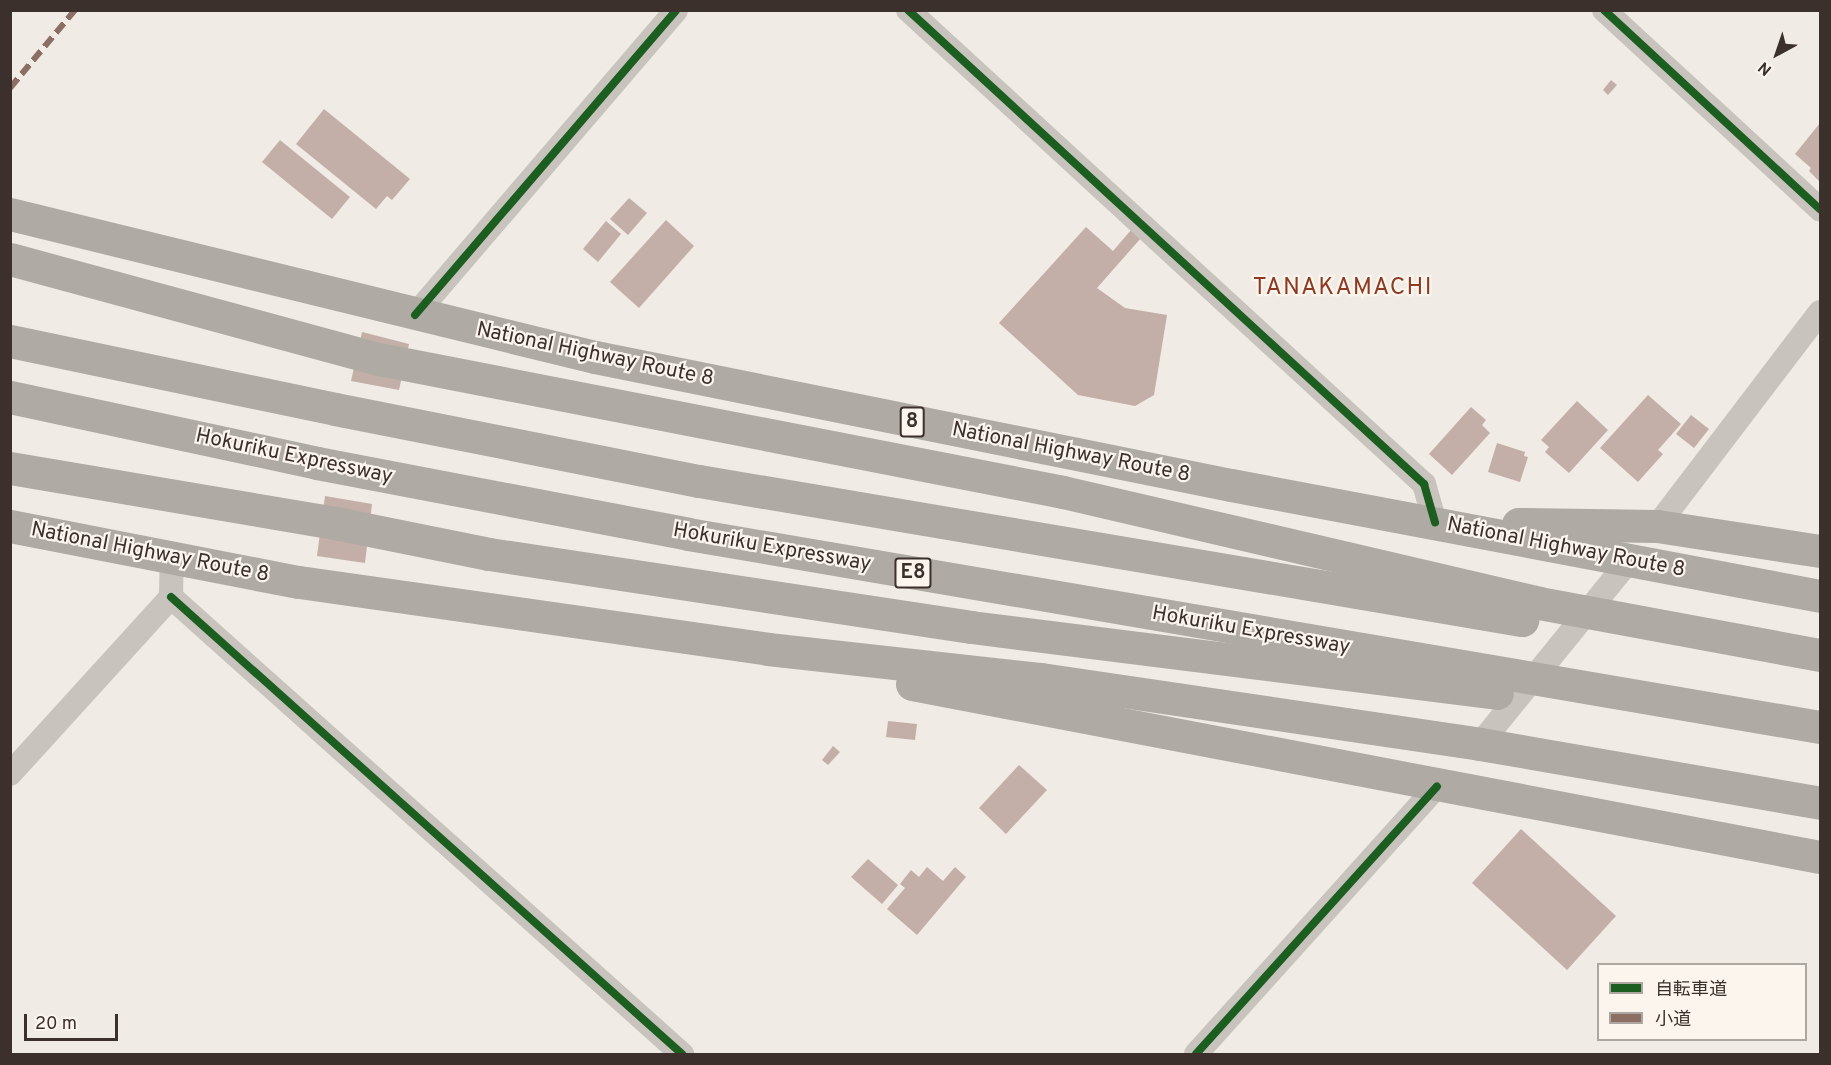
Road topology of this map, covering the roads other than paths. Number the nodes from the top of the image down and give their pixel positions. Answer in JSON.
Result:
{"nodes":[{"id":1,"x":676,"y":10,"type":"edge"},
{"id":2,"x":908,"y":10,"type":"edge"},
{"id":3,"x":1604,"y":10,"type":"edge"},
{"id":4,"x":1821,"y":209,"type":"edge"},
{"id":5,"x":10,"y":214,"type":"edge"},
{"id":6,"x":10,"y":259,"type":"edge"},
{"id":7,"x":1821,"y":312,"type":"edge"},
{"id":8,"x":415,"y":315,"type":"junction"},
{"id":9,"x":10,"y":341,"type":"edge"},
{"id":10,"x":10,"y":397,"type":"edge"},
{"id":11,"x":10,"y":468,"type":"edge"},
{"id":12,"x":1435,"y":522,"type":"junction"},
{"id":13,"x":10,"y":526,"type":"edge"},
{"id":14,"x":1657,"y":526,"type":"junction"},
{"id":15,"x":1821,"y":551,"type":"edge"},
{"id":16,"x":172,"y":558,"type":"junction"},
{"id":17,"x":1628,"y":562,"type":"junction"},
{"id":18,"x":1821,"y":596,"type":"edge"},
{"id":19,"x":171,"y":597,"type":"junction"},
{"id":20,"x":768,"y":650,"type":"junction"},
{"id":21,"x":1821,"y":655,"type":"edge"},
{"id":22,"x":1821,"y":670,"type":"edge"},
{"id":23,"x":1821,"y":728,"type":"edge"},
{"id":24,"x":1480,"y":744,"type":"junction"},
{"id":25,"x":10,"y":774,"type":"edge"},
{"id":26,"x":1437,"y":786,"type":"junction"},
{"id":27,"x":1821,"y":803,"type":"edge"},
{"id":28,"x":1821,"y":857,"type":"edge"},
{"id":29,"x":682,"y":1054,"type":"edge"},
{"id":30,"x":1196,"y":1054,"type":"edge"}],
"edges":[{"from":1,"to":8,"type":"street"},
{"from":2,"to":12,"type":"street"},
{"from":3,"to":4,"type":"street"},
{"from":5,"to":8,"type":"highway","name":"National Highway Route 8","number":"8"},
{"from":6,"to":21,"type":"highway"},
{"from":7,"to":14,"type":"street"},
{"from":8,"to":12,"type":"highway","name":"National Highway Route 8","number":"8"},
{"from":9,"to":22,"type":"highway"},
{"from":10,"to":23,"type":"highway","name":"Hokuriku Expressway","number":"E8"},
{"from":11,"to":23,"type":"highway"},
{"from":12,"to":14,"type":"highway"},
{"from":12,"to":17,"type":"highway","name":"National Highway Route 8","number":"8"},
{"from":13,"to":16,"type":"highway","name":"National Highway Route 8"},
{"from":14,"to":15,"type":"highway"},
{"from":16,"to":19,"type":"street"},
{"from":16,"to":20,"type":"highway","name":"National Highway Route 8"},
{"from":17,"to":18,"type":"highway","name":"National Highway Route 8","number":"8"},
{"from":17,"to":24,"type":"street"},
{"from":19,"to":25,"type":"street"},
{"from":19,"to":29,"type":"street"},
{"from":20,"to":24,"type":"highway","name":"National Highway Route 8"},
{"from":20,"to":26,"type":"highway"},
{"from":24,"to":27,"type":"highway","name":"National Highway Route 8"},
{"from":26,"to":28,"type":"highway"},
{"from":26,"to":30,"type":"street"}]}
